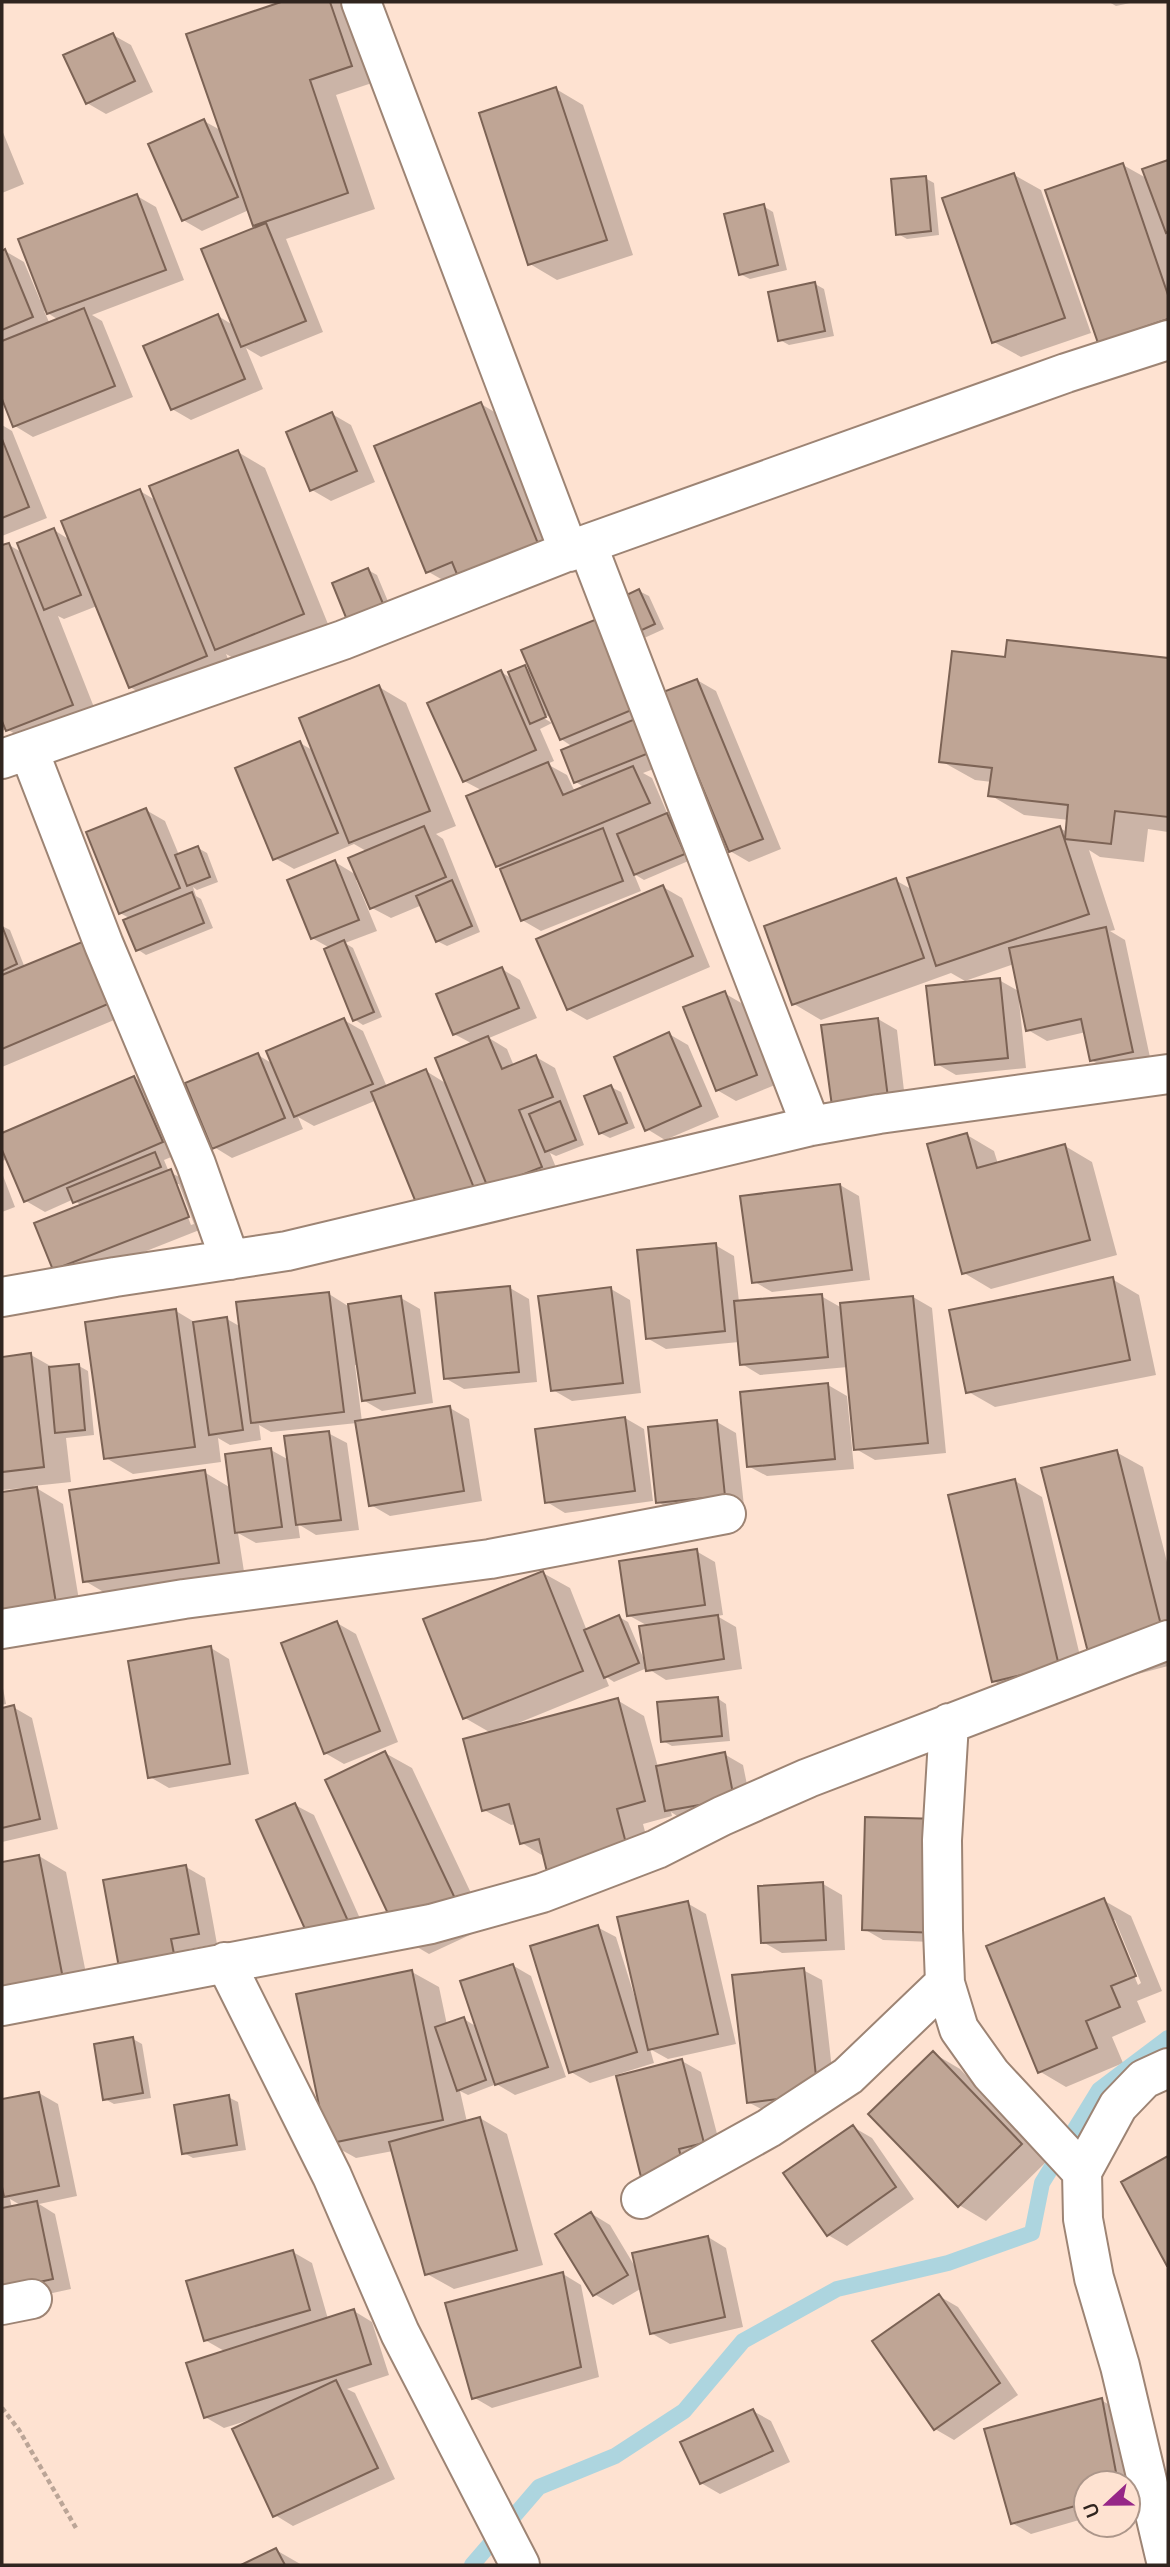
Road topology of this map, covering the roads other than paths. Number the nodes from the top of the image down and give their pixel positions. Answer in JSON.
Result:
{"nodes":[{"id":1,"x":361,"y":2,"type":"edge"},
{"id":2,"x":1168,"y":340,"type":"edge"},
{"id":3,"x":578,"y":548,"type":"junction"},
{"id":4,"x":15,"y":755,"type":"edge"},
{"id":5,"x":1168,"y":1074,"type":"edge"},
{"id":6,"x":811,"y":1126,"type":"junction"},
{"id":7,"x":230,"y":1260,"type":"junction"},
{"id":8,"x":2,"y":1297,"type":"edge"},
{"id":9,"x":726,"y":1514,"type":"dead end"},
{"id":10,"x":2,"y":1629,"type":"edge"},
{"id":11,"x":1168,"y":1640,"type":"edge"},
{"id":12,"x":948,"y":1723,"type":"junction"},
{"id":13,"x":225,"y":1962,"type":"junction"},
{"id":14,"x":945,"y":1983,"type":"junction"},
{"id":15,"x":2,"y":2006,"type":"edge"},
{"id":16,"x":1168,"y":2068,"type":"edge"},
{"id":17,"x":1081,"y":2171,"type":"junction"},
{"id":18,"x":641,"y":2199,"type":"dead end"},
{"id":19,"x":519,"y":2564,"type":"edge"},
{"id":20,"x":1167,"y":2565,"type":"edge"}],
"edges":[{"from":1,"to":3,"type":"street"},
{"from":2,"to":3,"type":"street"},
{"from":3,"to":4,"type":"street"},
{"from":3,"to":6,"type":"street"},
{"from":4,"to":7,"type":"street"},
{"from":5,"to":6,"type":"street"},
{"from":6,"to":7,"type":"street"},
{"from":7,"to":8,"type":"street"},
{"from":9,"to":10,"type":"street"},
{"from":11,"to":12,"type":"street"},
{"from":12,"to":13,"type":"street"},
{"from":12,"to":14,"type":"street"},
{"from":13,"to":15,"type":"street"},
{"from":13,"to":19,"type":"street"},
{"from":14,"to":17,"type":"street"},
{"from":14,"to":18,"type":"street"},
{"from":16,"to":17,"type":"street"},
{"from":17,"to":20,"type":"street"}]}
